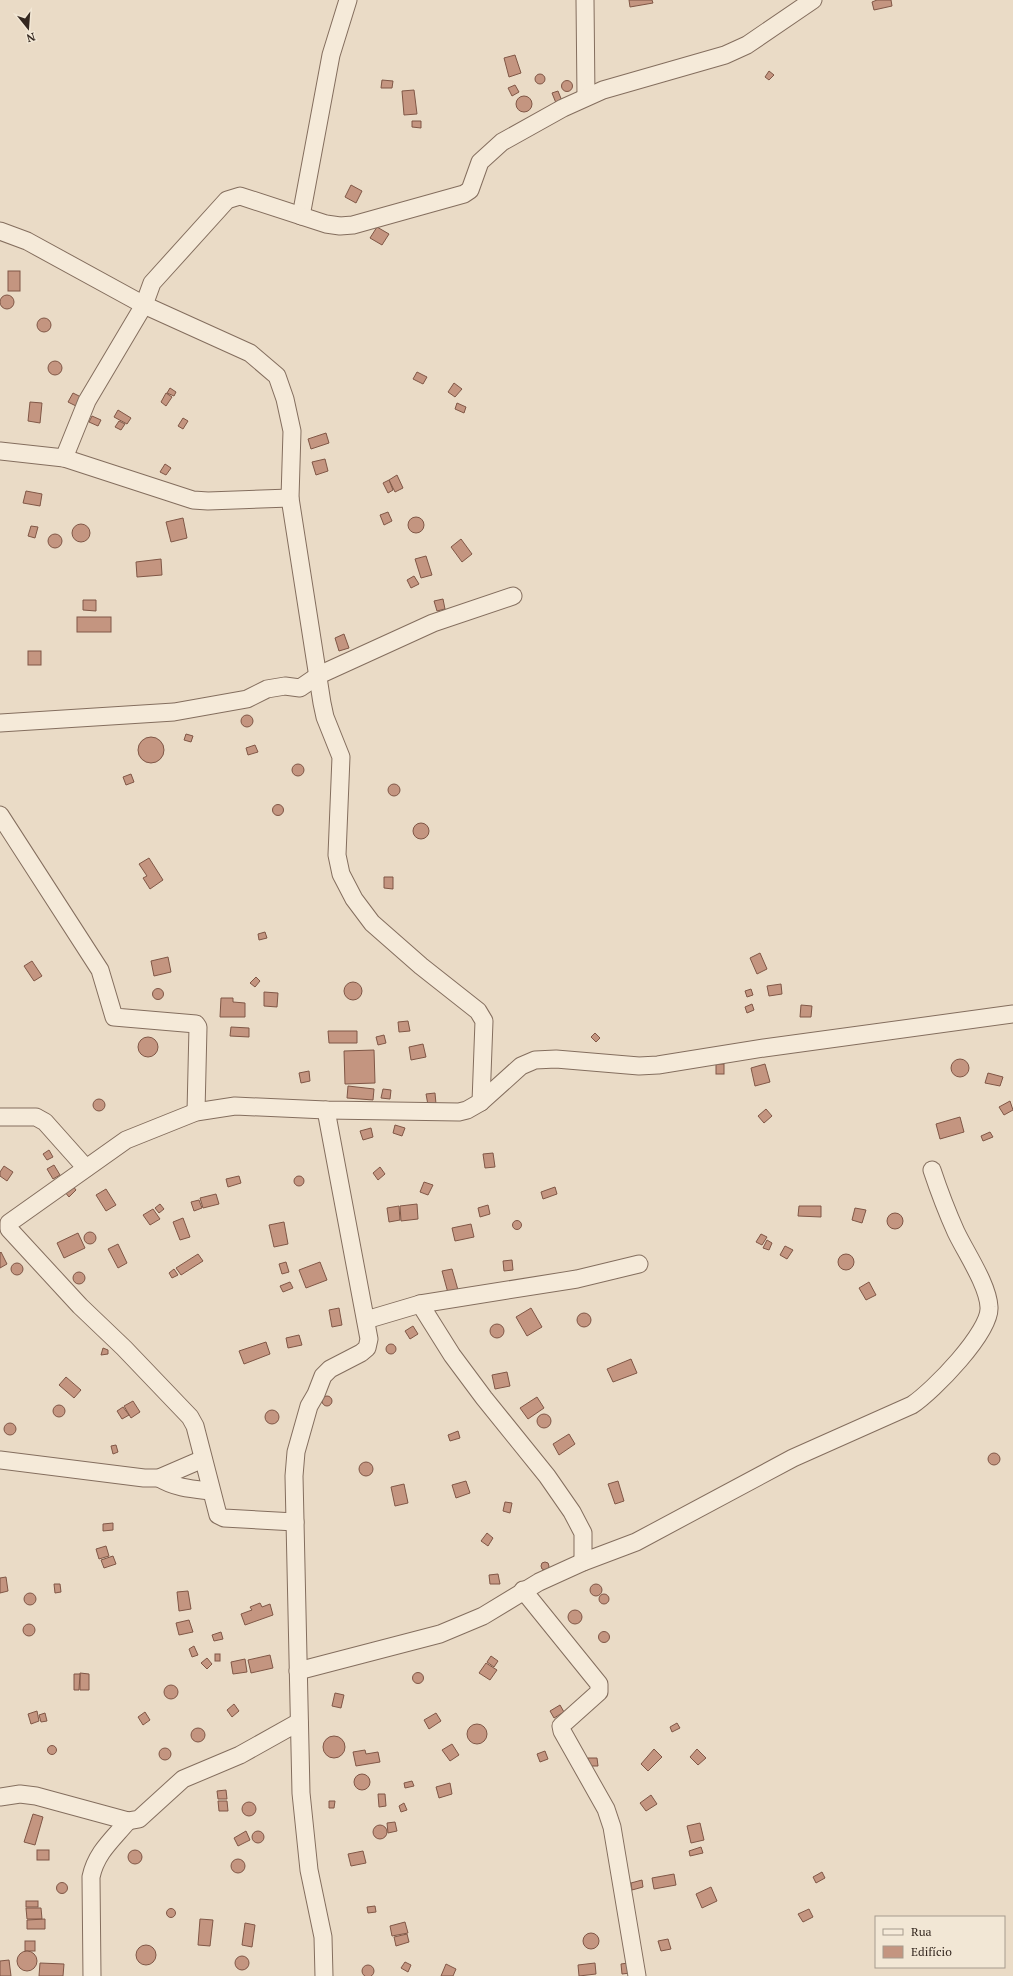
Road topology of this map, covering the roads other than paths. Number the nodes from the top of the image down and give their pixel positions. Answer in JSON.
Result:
{"nodes":[{"id":1,"x":348,"y":0,"type":"edge"},
{"id":2,"x":586,"y":0,"type":"edge"},
{"id":3,"x":813,"y":0,"type":"edge"},
{"id":4,"x":586,"y":97,"type":"junction"},
{"id":5,"x":301,"y":216,"type":"junction"},
{"id":6,"x":0,"y":231,"type":"edge"},
{"id":7,"x":144,"y":305,"type":"junction"},
{"id":8,"x":0,"y":451,"type":"edge"},
{"id":9,"x":64,"y":458,"type":"junction"},
{"id":10,"x":290,"y":498,"type":"junction"},
{"id":11,"x":513,"y":596,"type":"dead end"},
{"id":12,"x":319,"y":675,"type":"junction"},
{"id":13,"x":300,"y":688,"type":"junction"},
{"id":14,"x":325,"y":717,"type":"junction"},
{"id":15,"x":0,"y":723,"type":"edge"},
{"id":16,"x":0,"y":815,"type":"edge"},
{"id":17,"x":1013,"y":1014,"type":"edge"},
{"id":18,"x":481,"y":1102,"type":"junction"},
{"id":19,"x":326,"y":1110,"type":"junction"},
{"id":20,"x":196,"y":1112,"type":"junction"},
{"id":21,"x":0,"y":1117,"type":"edge"},
{"id":22,"x":86,"y":1168,"type":"junction"},
{"id":23,"x":932,"y":1170,"type":"dead end"},
{"id":24,"x":639,"y":1264,"type":"dead end"},
{"id":25,"x":420,"y":1304,"type":"junction"},
{"id":26,"x":366,"y":1320,"type":"junction"},
{"id":27,"x":203,"y":1459,"type":"junction"},
{"id":28,"x":0,"y":1460,"type":"edge"},
{"id":29,"x":159,"y":1478,"type":"junction"},
{"id":30,"x":211,"y":1491,"type":"junction"},
{"id":31,"x":295,"y":1522,"type":"junction"},
{"id":32,"x":583,"y":1562,"type":"junction"},
{"id":33,"x":523,"y":1590,"type":"junction"},
{"id":34,"x":298,"y":1671,"type":"junction"},
{"id":35,"x":299,"y":1722,"type":"junction"},
{"id":36,"x":0,"y":1797,"type":"edge"},
{"id":37,"x":128,"y":1821,"type":"junction"},
{"id":38,"x":92,"y":1976,"type":"edge"},
{"id":39,"x":324,"y":1976,"type":"edge"},
{"id":40,"x":637,"y":1976,"type":"edge"}],
"edges":[{"from":1,"to":5,"type":"street"},
{"from":2,"to":4,"type":"street"},
{"from":3,"to":4,"type":"street"},
{"from":4,"to":5,"type":"street"},
{"from":5,"to":7,"type":"street"},
{"from":6,"to":7,"type":"street"},
{"from":7,"to":9,"type":"street"},
{"from":7,"to":10,"type":"street"},
{"from":8,"to":9,"type":"street"},
{"from":9,"to":10,"type":"street"},
{"from":10,"to":12,"type":"street"},
{"from":11,"to":12,"type":"street"},
{"from":12,"to":13,"type":"street"},
{"from":12,"to":14,"type":"street"},
{"from":13,"to":14,"type":"street"},
{"from":13,"to":15,"type":"street"},
{"from":14,"to":18,"type":"street"},
{"from":16,"to":20,"type":"street"},
{"from":17,"to":18,"type":"street"},
{"from":18,"to":19,"type":"street"},
{"from":19,"to":20,"type":"street"},
{"from":19,"to":26,"type":"street"},
{"from":20,"to":22,"type":"street"},
{"from":21,"to":22,"type":"street"},
{"from":22,"to":27,"type":"street"},
{"from":23,"to":32,"type":"street"},
{"from":24,"to":25,"type":"street"},
{"from":25,"to":26,"type":"street"},
{"from":25,"to":32,"type":"street"},
{"from":26,"to":31,"type":"street"},
{"from":27,"to":29,"type":"street"},
{"from":27,"to":30,"type":"street"},
{"from":28,"to":29,"type":"street"},
{"from":29,"to":30,"type":"street"},
{"from":30,"to":31,"type":"street"},
{"from":31,"to":34,"type":"street"},
{"from":32,"to":33,"type":"street"},
{"from":33,"to":34,"type":"street"},
{"from":33,"to":40,"type":"street"},
{"from":34,"to":35,"type":"street"},
{"from":35,"to":37,"type":"street"},
{"from":35,"to":39,"type":"street"},
{"from":36,"to":37,"type":"street"},
{"from":37,"to":38,"type":"street"}]}
